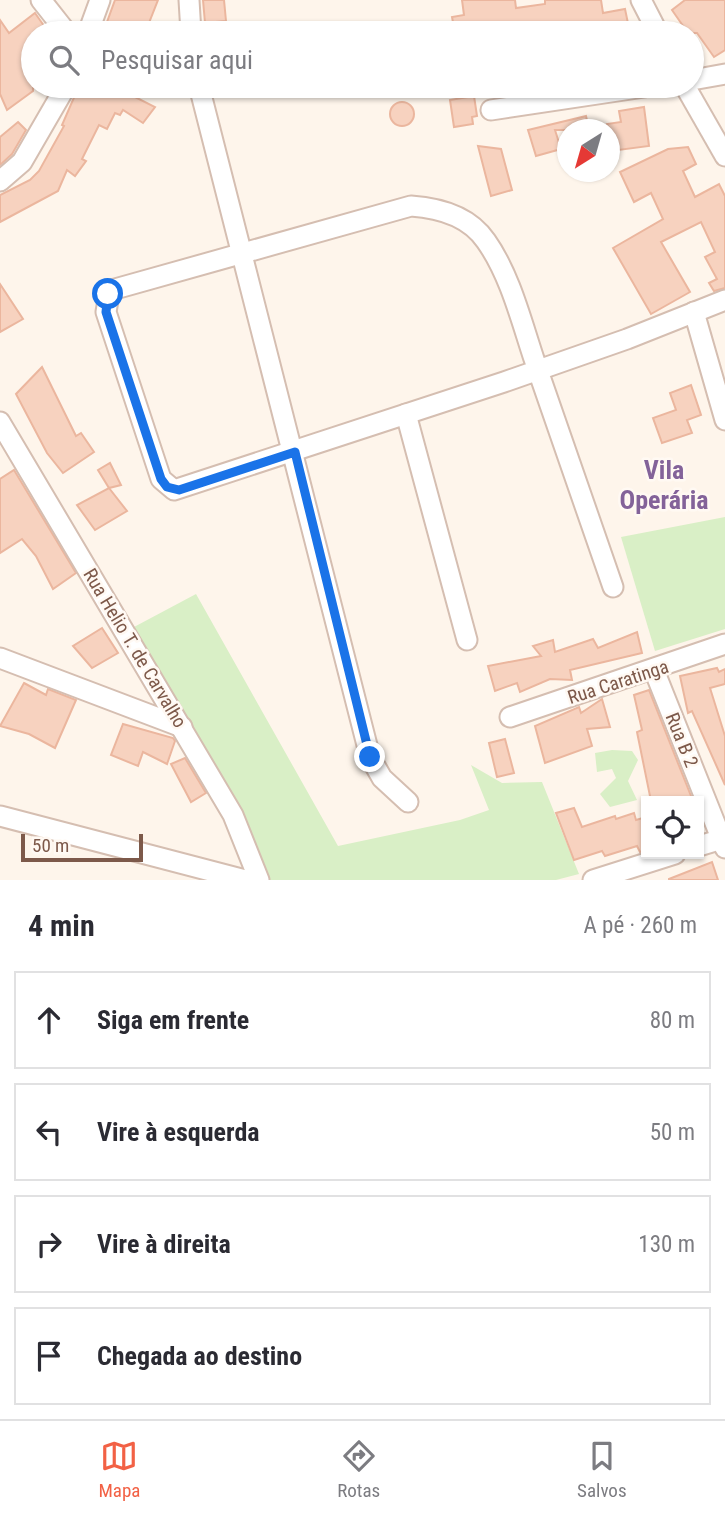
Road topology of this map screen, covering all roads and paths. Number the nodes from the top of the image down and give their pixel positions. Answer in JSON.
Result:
{"nodes":[{"id":1,"x":41,"y":0,"type":"edge"},
{"id":2,"x":100,"y":0,"type":"edge"},
{"id":3,"x":189,"y":0,"type":"edge"},
{"id":4,"x":641,"y":0,"type":"edge"},
{"id":5,"x":58,"y":21,"type":"edge"},
{"id":6,"x":92,"y":21,"type":"edge"},
{"id":7,"x":190,"y":21,"type":"edge"},
{"id":8,"x":652,"y":21,"type":"edge"},
{"id":9,"x":725,"y":74,"type":"edge"},
{"id":10,"x":704,"y":78,"type":"edge"},
{"id":11,"x":59,"y":98,"type":"edge"},
{"id":12,"x":203,"y":98,"type":"edge"},
{"id":13,"x":572,"y":98,"type":"edge"},
{"id":14,"x":692,"y":98,"type":"edge"},
{"id":15,"x":491,"y":110,"type":"dead end"},
{"id":16,"x":725,"y":156,"type":"edge"},
{"id":17,"x":0,"y":181,"type":"edge"},
{"id":18,"x":242,"y":253,"type":"junction"},
{"id":19,"x":725,"y":300,"type":"edge"},
{"id":20,"x":694,"y":312,"type":"junction"},
{"id":21,"x":538,"y":370,"type":"junction"},
{"id":22,"x":406,"y":414,"type":"junction"},
{"id":23,"x":725,"y":420,"type":"edge"},
{"id":24,"x":0,"y":422,"type":"edge"},
{"id":25,"x":295,"y":452,"type":"junction"},
{"id":26,"x":19,"y":454,"type":"junction"},
{"id":27,"x":0,"y":462,"type":"edge"},
{"id":28,"x":613,"y":587,"type":"dead end"},
{"id":29,"x":467,"y":640,"type":"dead end"},
{"id":30,"x":725,"y":644,"type":"edge"},
{"id":31,"x":0,"y":658,"type":"edge"},
{"id":32,"x":654,"y":670,"type":"junction"},
{"id":33,"x":510,"y":717,"type":"dead end"},
{"id":34,"x":182,"y":727,"type":"junction"},
{"id":35,"x":408,"y":802,"type":"dead end"},
{"id":36,"x":0,"y":816,"type":"edge"},
{"id":37,"x":724,"y":842,"type":"edge"},
{"id":38,"x":704,"y":845,"type":"edge"},
{"id":39,"x":659,"y":859,"type":"edge"},
{"id":40,"x":245,"y":880,"type":"edge"},
{"id":41,"x":259,"y":880,"type":"edge"},
{"id":42,"x":593,"y":880,"type":"edge"}],
"edges":[{"from":1,"to":5,"type":"street"},
{"from":2,"to":6,"type":"street"},
{"from":3,"to":7,"type":"street"},
{"from":4,"to":8,"type":"street"},
{"from":9,"to":10,"type":"street"},
{"from":11,"to":17,"type":"street"},
{"from":12,"to":18,"type":"street"},
{"from":13,"to":15,"type":"street"},
{"from":14,"to":16,"type":"street"},
{"from":18,"to":21,"type":"street"},
{"from":18,"to":25,"type":"street"},
{"from":18,"to":25,"type":"street"},
{"from":19,"to":20,"type":"street"},
{"from":20,"to":21,"type":"street"},
{"from":20,"to":23,"type":"street"},
{"from":21,"to":22,"type":"street"},
{"from":21,"to":28,"type":"street"},
{"from":22,"to":25,"type":"street"},
{"from":22,"to":29,"type":"street"},
{"from":24,"to":26,"type":"street","name":"Rua Helio T. de Carvalho"},
{"from":25,"to":35,"type":"street"},
{"from":26,"to":27,"type":"street"},
{"from":26,"to":34,"type":"street","name":"Rua Helio T. de Carvalho"},
{"from":30,"to":32,"type":"street","name":"Rua Caratinga"},
{"from":31,"to":34,"type":"street"},
{"from":32,"to":33,"type":"street","name":"Rua Caratinga"},
{"from":32,"to":37,"type":"street","name":"Rua B 2"},
{"from":34,"to":41,"type":"street","name":"Rua Helio T. de Carvalho"},
{"from":36,"to":40,"type":"street"},
{"from":37,"to":38,"type":"street"},
{"from":39,"to":42,"type":"street"}]}
